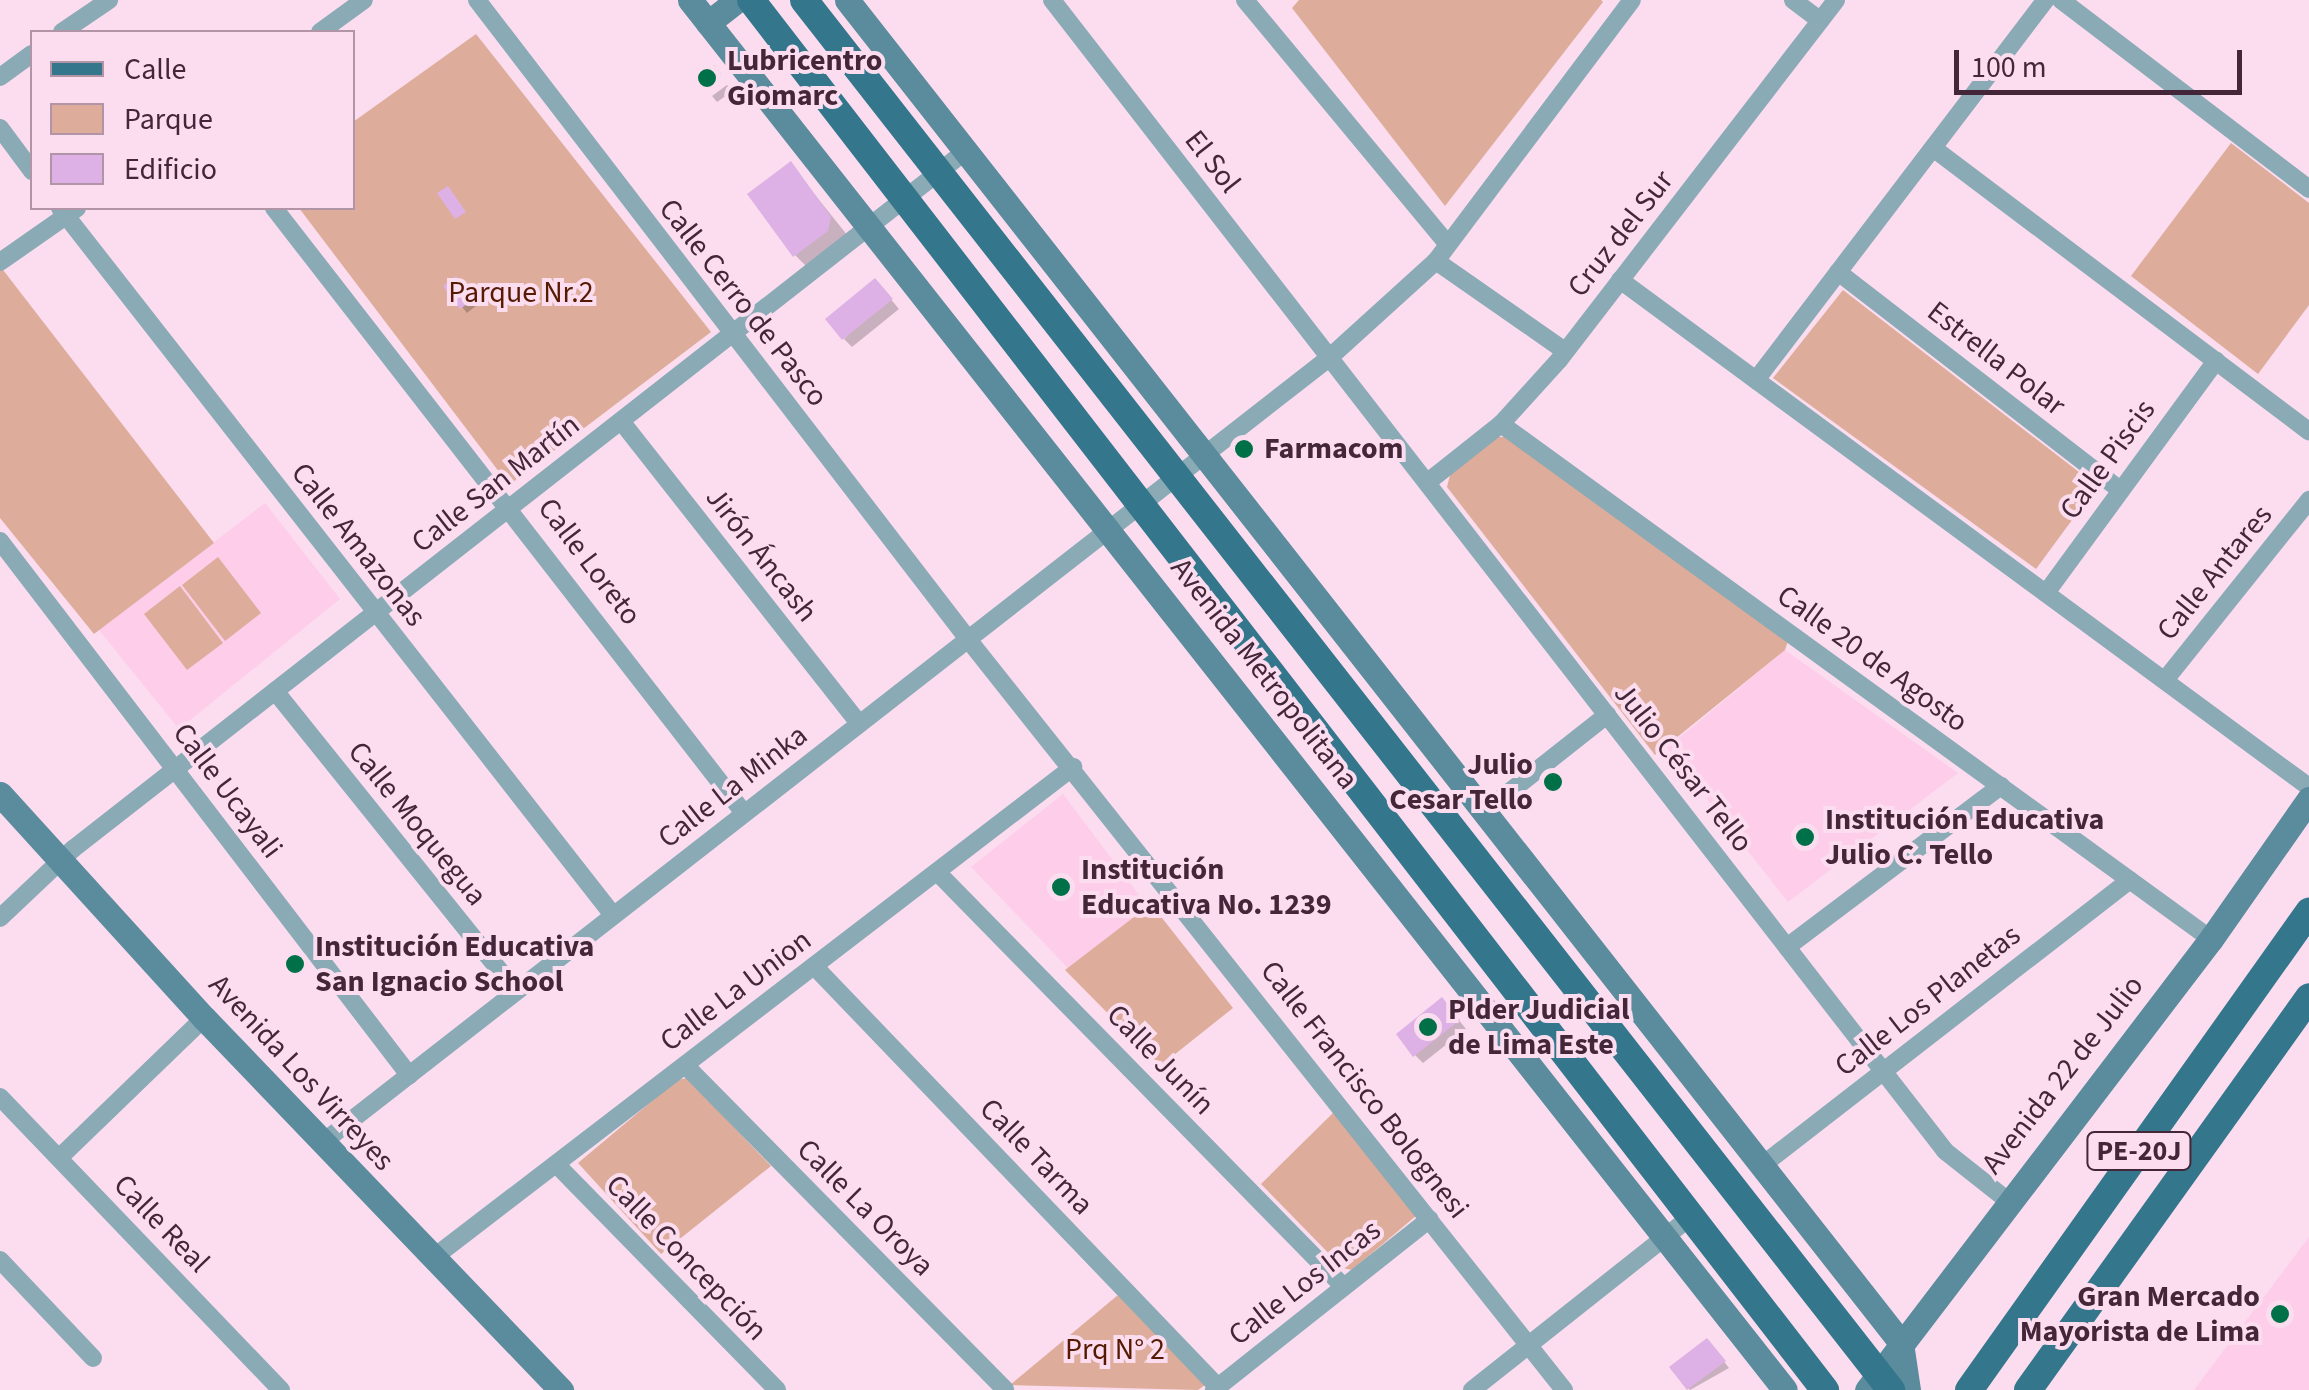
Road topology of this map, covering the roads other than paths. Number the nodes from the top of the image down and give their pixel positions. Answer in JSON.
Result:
{"nodes":[{"id":1,"x":108,"y":0,"type":"edge"},
{"id":2,"x":364,"y":0,"type":"edge"},
{"id":3,"x":477,"y":0,"type":"edge"},
{"id":4,"x":690,"y":0,"type":"edge"},
{"id":5,"x":737,"y":0,"type":"edge"},
{"id":6,"x":751,"y":0,"type":"edge"},
{"id":7,"x":804,"y":0,"type":"edge"},
{"id":8,"x":848,"y":0,"type":"edge"},
{"id":9,"x":1052,"y":0,"type":"edge"},
{"id":10,"x":1632,"y":0,"type":"edge"},
{"id":11,"x":1794,"y":0,"type":"edge"},
{"id":12,"x":1836,"y":0,"type":"edge"},
{"id":13,"x":2046,"y":0,"type":"edge"},
{"id":14,"x":2062,"y":0,"type":"edge"},
{"id":15,"x":1253,"y":3,"type":"edge"},
{"id":16,"x":1820,"y":20,"type":"junction"},
{"id":17,"x":708,"y":23,"type":"junction"},
{"id":18,"x":65,"y":30,"type":"edge"},
{"id":19,"x":323,"y":30,"type":"edge"},
{"id":20,"x":30,"y":55,"type":"edge"},
{"id":21,"x":0,"y":77,"type":"edge"},
{"id":22,"x":0,"y":128,"type":"edge"},
{"id":23,"x":1933,"y":148,"type":"junction"},
{"id":24,"x":967,"y":150,"type":"junction"},
{"id":25,"x":30,"y":167,"type":"edge"},
{"id":26,"x":939,"y":172,"type":"junction"},
{"id":27,"x":2309,"y":189,"type":"edge"},
{"id":28,"x":904,"y":199,"type":"junction"},
{"id":29,"x":68,"y":210,"type":"edge"},
{"id":30,"x":276,"y":210,"type":"edge"},
{"id":31,"x":869,"y":227,"type":"junction"},
{"id":32,"x":1447,"y":242,"type":"junction"},
{"id":33,"x":1436,"y":261,"type":"junction"},
{"id":34,"x":0,"y":262,"type":"edge"},
{"id":35,"x":1838,"y":272,"type":"junction"},
{"id":36,"x":1620,"y":280,"type":"junction"},
{"id":37,"x":732,"y":334,"type":"junction"},
{"id":38,"x":1565,"y":352,"type":"junction"},
{"id":39,"x":1329,"y":358,"type":"junction"},
{"id":40,"x":2216,"y":361,"type":"junction"},
{"id":41,"x":1756,"y":380,"type":"junction"},
{"id":42,"x":621,"y":420,"type":"junction"},
{"id":43,"x":1501,"y":424,"type":"junction"},
{"id":44,"x":2309,"y":431,"type":"edge"},
{"id":45,"x":1206,"y":452,"type":"junction"},
{"id":46,"x":1177,"y":474,"type":"junction"},
{"id":47,"x":1429,"y":480,"type":"junction"},
{"id":48,"x":2120,"y":490,"type":"junction"},
{"id":49,"x":2309,"y":500,"type":"edge"},
{"id":50,"x":1139,"y":503,"type":"junction"},
{"id":51,"x":511,"y":506,"type":"junction"},
{"id":52,"x":1108,"y":528,"type":"junction"},
{"id":53,"x":0,"y":541,"type":"edge"},
{"id":54,"x":2046,"y":592,"type":"junction"},
{"id":55,"x":376,"y":613,"type":"junction"},
{"id":56,"x":967,"y":638,"type":"junction"},
{"id":57,"x":2165,"y":680,"type":"junction"},
{"id":58,"x":275,"y":691,"type":"junction"},
{"id":59,"x":1607,"y":715,"type":"junction"},
{"id":60,"x":859,"y":723,"type":"junction"},
{"id":61,"x":1074,"y":767,"type":"junction"},
{"id":62,"x":176,"y":768,"type":"junction"},
{"id":63,"x":2001,"y":786,"type":"junction"},
{"id":64,"x":2309,"y":787,"type":"edge"},
{"id":65,"x":0,"y":794,"type":"edge"},
{"id":66,"x":2309,"y":799,"type":"edge"},
{"id":67,"x":744,"y":812,"type":"junction"},
{"id":68,"x":1484,"y":812,"type":"junction"},
{"id":69,"x":58,"y":861,"type":"junction"},
{"id":70,"x":937,"y":872,"type":"junction"},
{"id":71,"x":2130,"y":880,"type":"junction"},
{"id":72,"x":2309,"y":912,"type":"edge"},
{"id":73,"x":613,"y":915,"type":"junction"},
{"id":74,"x":0,"y":918,"type":"edge"},
{"id":75,"x":2211,"y":938,"type":"junction"},
{"id":76,"x":1786,"y":947,"type":"junction"},
{"id":77,"x":814,"y":966,"type":"junction"},
{"id":78,"x":516,"y":991,"type":"junction"},
{"id":79,"x":2309,"y":997,"type":"edge"},
{"id":80,"x":204,"y":1018,"type":"junction"},
{"id":81,"x":685,"y":1065,"type":"junction"},
{"id":82,"x":1883,"y":1071,"type":"junction"},
{"id":83,"x":409,"y":1075,"type":"junction"},
{"id":84,"x":0,"y":1097,"type":"edge"},
{"id":85,"x":322,"y":1143,"type":"junction"},
{"id":86,"x":59,"y":1158,"type":"junction"},
{"id":87,"x":556,"y":1164,"type":"junction"},
{"id":88,"x":1760,"y":1167,"type":"junction"},
{"id":89,"x":2007,"y":1200,"type":"junction"},
{"id":90,"x":1430,"y":1220,"type":"junction"},
{"id":91,"x":1677,"y":1228,"type":"junction"},
{"id":92,"x":433,"y":1258,"type":"junction"},
{"id":93,"x":0,"y":1260,"type":"edge"},
{"id":94,"x":1344,"y":1287,"type":"junction"},
{"id":95,"x":1901,"y":1343,"type":"junction"},
{"id":96,"x":1530,"y":1344,"type":"junction"},
{"id":97,"x":94,"y":1358,"type":"dead end"},
{"id":98,"x":1879,"y":1383,"type":"edge"},
{"id":99,"x":1216,"y":1388,"type":"edge"},
{"id":100,"x":281,"y":1390,"type":"edge"},
{"id":101,"x":561,"y":1390,"type":"edge"},
{"id":102,"x":777,"y":1390,"type":"edge"},
{"id":103,"x":1005,"y":1390,"type":"edge"},
{"id":104,"x":1472,"y":1390,"type":"edge"},
{"id":105,"x":1564,"y":1390,"type":"edge"},
{"id":106,"x":1785,"y":1390,"type":"edge"},
{"id":107,"x":1825,"y":1390,"type":"edge"},
{"id":108,"x":1908,"y":1390,"type":"edge"},
{"id":109,"x":1969,"y":1390,"type":"edge"},
{"id":110,"x":2028,"y":1390,"type":"edge"}],
"edges":[{"from":1,"to":18,"type":"street"},
{"from":2,"to":19,"type":"street"},
{"from":3,"to":37,"type":"street","name":"Calle Cerro de Pasco"},
{"from":4,"to":17,"type":"street","name":"Avenida Metropolitana"},
{"from":5,"to":17,"type":"street"},
{"from":6,"to":28,"type":"main road","name":"Avenida Metropolitana"},
{"from":7,"to":26,"type":"main road","name":"Avenida Metropolitana"},
{"from":8,"to":24,"type":"street"},
{"from":9,"to":39,"type":"street","name":"El Sol"},
{"from":10,"to":32,"type":"street","name":"Calle La Minka"},
{"from":11,"to":16,"type":"street"},
{"from":12,"to":16,"type":"street","name":"Cruz del Sur"},
{"from":13,"to":23,"type":"street"},
{"from":14,"to":27,"type":"street"},
{"from":15,"to":32,"type":"street"},
{"from":16,"to":36,"type":"street","name":"Cruz del Sur"},
{"from":17,"to":31,"type":"street","name":"Avenida Metropolitana"},
{"from":20,"to":21,"type":"street"},
{"from":22,"to":25,"type":"street"},
{"from":23,"to":35,"type":"street"},
{"from":23,"to":40,"type":"street"},
{"from":24,"to":26,"type":"street","name":"Calle San Martín"},
{"from":24,"to":45,"type":"street"},
{"from":26,"to":28,"type":"street","name":"Calle San Martín"},
{"from":26,"to":46,"type":"main road","name":"Avenida Metropolitana"},
{"from":28,"to":31,"type":"street","name":"Calle San Martín"},
{"from":28,"to":50,"type":"main road","name":"Avenida Metropolitana"},
{"from":29,"to":34,"type":"street"},
{"from":29,"to":55,"type":"street","name":"Calle Amazonas"},
{"from":30,"to":51,"type":"street","name":"Calle Loreto"},
{"from":31,"to":37,"type":"street","name":"Calle San Martín"},
{"from":31,"to":52,"type":"street","name":"Avenida Metropolitana"},
{"from":32,"to":33,"type":"street","name":"Calle La Minka"},
{"from":33,"to":38,"type":"street"},
{"from":33,"to":39,"type":"street","name":"Calle La Minka"},
{"from":35,"to":41,"type":"street"},
{"from":35,"to":48,"type":"street","name":"Estrella Polar"},
{"from":36,"to":38,"type":"street","name":"Cruz del Sur"},
{"from":36,"to":41,"type":"street"},
{"from":37,"to":42,"type":"street","name":"Calle San Martín"},
{"from":37,"to":56,"type":"street","name":"Calle Cerro de Pasco"},
{"from":38,"to":43,"type":"street","name":"Cruz del Sur"},
{"from":39,"to":45,"type":"street","name":"Calle La Minka"},
{"from":39,"to":47,"type":"street","name":"Julio César Tello"},
{"from":40,"to":44,"type":"street"},
{"from":40,"to":48,"type":"street","name":"Calle Piscis"},
{"from":41,"to":54,"type":"street"},
{"from":42,"to":51,"type":"street","name":"Calle San Martín"},
{"from":42,"to":60,"type":"street","name":"Jirón Áncash"},
{"from":43,"to":47,"type":"street","name":"Cruz del Sur"},
{"from":43,"to":63,"type":"street","name":"Calle 20 de Agosto"},
{"from":45,"to":46,"type":"street","name":"Calle La Minka"},
{"from":45,"to":68,"type":"street"},
{"from":46,"to":50,"type":"street","name":"Calle La Minka"},
{"from":46,"to":98,"type":"main road","name":"Avenida Metropolitana"},
{"from":47,"to":59,"type":"street","name":"Julio César Tello"},
{"from":48,"to":54,"type":"street","name":"Calle Piscis"},
{"from":49,"to":57,"type":"street","name":"Calle Antares"},
{"from":50,"to":52,"type":"street","name":"Calle La Minka"},
{"from":50,"to":91,"type":"main road","name":"Avenida Metropolitana"},
{"from":51,"to":55,"type":"street","name":"Calle San Martín"},
{"from":51,"to":67,"type":"street","name":"Calle Loreto"},
{"from":52,"to":56,"type":"street","name":"Calle La Minka"},
{"from":52,"to":91,"type":"street","name":"Avenida Metropolitana"},
{"from":53,"to":62,"type":"street","name":"Calle Ucayali"},
{"from":54,"to":57,"type":"street"},
{"from":55,"to":58,"type":"street","name":"Calle San Martín"},
{"from":55,"to":73,"type":"street","name":"Calle Amazonas"},
{"from":56,"to":60,"type":"street","name":"Calle La Minka"},
{"from":56,"to":61,"type":"street","name":"Calle Francisco Bolognesi"},
{"from":57,"to":64,"type":"street"},
{"from":58,"to":62,"type":"street","name":"Calle San Martín"},
{"from":58,"to":78,"type":"street","name":"Calle Moquegua"},
{"from":59,"to":68,"type":"street"},
{"from":59,"to":76,"type":"street","name":"Julio César Tello"},
{"from":60,"to":67,"type":"street","name":"Calle La Minka"},
{"from":61,"to":70,"type":"street","name":"Calle La Union"},
{"from":61,"to":90,"type":"street","name":"Calle Francisco Bolognesi"},
{"from":62,"to":69,"type":"street","name":"Calle San Martín"},
{"from":62,"to":83,"type":"street","name":"Calle Ucayali"},
{"from":63,"to":71,"type":"street","name":"Calle 20 de Agosto"},
{"from":63,"to":76,"type":"street"},
{"from":65,"to":69,"type":"street","name":"Avenida Los Virreyes"},
{"from":66,"to":75,"type":"street","name":"Avenida 22 de Julio"},
{"from":67,"to":73,"type":"street","name":"Calle La Minka"},
{"from":68,"to":88,"type":"street"},
{"from":69,"to":74,"type":"street","name":"Calle San Martín"},
{"from":69,"to":80,"type":"street","name":"Avenida Los Virreyes"},
{"from":70,"to":77,"type":"street","name":"Calle La Union"},
{"from":70,"to":94,"type":"street","name":"Calle Junín"},
{"from":71,"to":75,"type":"street","name":"Calle 20 de Agosto"},
{"from":71,"to":82,"type":"street","name":"Calle Los Planetas"},
{"from":72,"to":109,"type":"main road","number":"PE-20J"},
{"from":73,"to":78,"type":"street","name":"Calle La Minka"},
{"from":75,"to":89,"type":"street","name":"Avenida 22 de Julio"},
{"from":76,"to":82,"type":"street","name":"Julio César Tello"},
{"from":77,"to":81,"type":"street","name":"Calle La Union"},
{"from":77,"to":99,"type":"street","name":"Calle Tarma"},
{"from":78,"to":83,"type":"street","name":"Calle La Minka"},
{"from":79,"to":110,"type":"main road","number":"PE-20J"},
{"from":80,"to":85,"type":"street","name":"Avenida Los Virreyes"},
{"from":80,"to":86,"type":"street"},
{"from":81,"to":87,"type":"street","name":"Calle La Union"},
{"from":81,"to":103,"type":"street","name":"Calle La Oroya"},
{"from":82,"to":88,"type":"street","name":"Calle Los Planetas"},
{"from":82,"to":89,"type":"street","name":"Julio César Tello"},
{"from":83,"to":85,"type":"street","name":"Calle La Minka"},
{"from":84,"to":86,"type":"street","name":"Calle Real"},
{"from":85,"to":92,"type":"street","name":"Avenida Los Virreyes"},
{"from":86,"to":100,"type":"street","name":"Calle Real"},
{"from":87,"to":92,"type":"street","name":"Calle La Union"},
{"from":87,"to":102,"type":"street","name":"Calle Concepción"},
{"from":88,"to":95,"type":"street"},
{"from":89,"to":95,"type":"street","name":"Avenida 22 de Julio"},
{"from":90,"to":94,"type":"street","name":"Calle Los Incas"},
{"from":90,"to":96,"type":"street","name":"Calle Francisco Bolognesi"},
{"from":91,"to":96,"type":"street"},
{"from":91,"to":106,"type":"street","name":"Avenida Metropolitana"},
{"from":91,"to":107,"type":"main road","name":"Avenida Metropolitana"},
{"from":92,"to":101,"type":"street","name":"Avenida Los Virreyes"},
{"from":93,"to":97,"type":"street"},
{"from":94,"to":99,"type":"street","name":"Calle Los Incas"},
{"from":95,"to":98,"type":"street","name":"Avenida 22 de Julio"},
{"from":95,"to":108,"type":"street"},
{"from":96,"to":104,"type":"street"},
{"from":96,"to":105,"type":"street","name":"Calle Francisco Bolognesi"}]}
